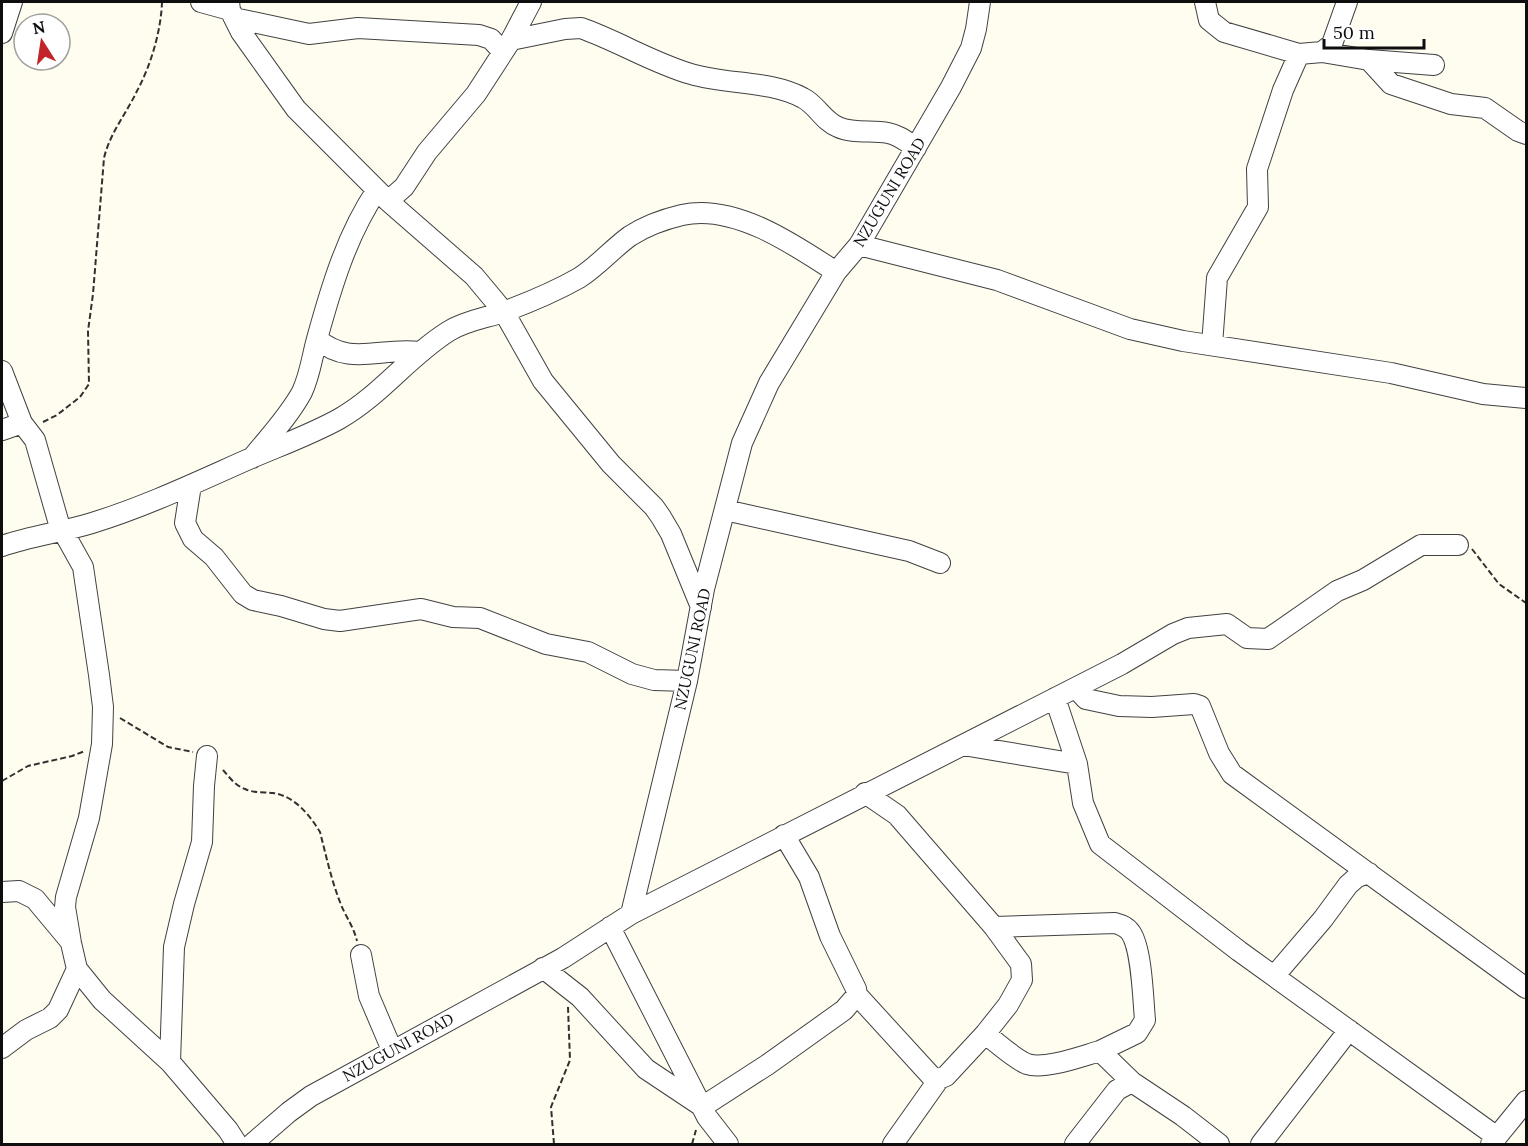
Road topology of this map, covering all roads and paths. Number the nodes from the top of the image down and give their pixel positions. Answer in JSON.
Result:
{"nodes":[{"id":1,"x":12,"y":2,"type":"edge"},
{"id":2,"x":162,"y":2,"type":"edge"},
{"id":3,"x":201,"y":2,"type":"edge"},
{"id":4,"x":531,"y":2,"type":"edge"},
{"id":5,"x":980,"y":2,"type":"edge"},
{"id":6,"x":1205,"y":2,"type":"edge"},
{"id":7,"x":1347,"y":2,"type":"edge"},
{"id":8,"x":231,"y":10,"type":"edge"},
{"id":9,"x":2,"y":33,"type":"edge"},
{"id":10,"x":507,"y":46,"type":"junction"},
{"id":11,"x":1322,"y":52,"type":"junction"},
{"id":12,"x":1299,"y":54,"type":"junction"},
{"id":13,"x":1370,"y":60,"type":"junction"},
{"id":14,"x":1434,"y":65,"type":"dead end"},
{"id":15,"x":1527,"y":134,"type":"edge"},
{"id":16,"x":916,"y":148,"type":"junction"},
{"id":17,"x":383,"y":196,"type":"junction"},
{"id":18,"x":859,"y":245,"type":"junction"},
{"id":19,"x":836,"y":273,"type":"junction"},
{"id":20,"x":504,"y":312,"type":"junction"},
{"id":21,"x":317,"y":339,"type":"junction"},
{"id":22,"x":1212,"y":345,"type":"junction"},
{"id":23,"x":419,"y":352,"type":"junction"},
{"id":24,"x":2,"y":371,"type":"edge"},
{"id":25,"x":1527,"y":398,"type":"edge"},
{"id":26,"x":24,"y":425,"type":"junction"},
{"id":27,"x":2,"y":430,"type":"edge"},
{"id":28,"x":252,"y":458,"type":"junction"},
{"id":29,"x":191,"y":485,"type":"junction"},
{"id":30,"x":725,"y":510,"type":"junction"},
{"id":31,"x":64,"y":531,"type":"junction"},
{"id":32,"x":1458,"y":545,"type":"joint"},
{"id":33,"x":2,"y":546,"type":"edge"},
{"id":34,"x":939,"y":563,"type":"dead end"},
{"id":35,"x":1527,"y":603,"type":"edge"},
{"id":36,"x":701,"y":607,"type":"junction"},
{"id":37,"x":687,"y":681,"type":"junction"},
{"id":38,"x":1076,"y":688,"type":"junction"},
{"id":39,"x":1055,"y":698,"type":"junction"},
{"id":40,"x":103,"y":707,"type":"junction"},
{"id":41,"x":102,"y":744,"type":"junction"},
{"id":42,"x":963,"y":745,"type":"junction"},
{"id":43,"x":207,"y":756,"type":"junction"},
{"id":44,"x":1077,"y":764,"type":"junction"},
{"id":45,"x":2,"y":781,"type":"edge"},
{"id":46,"x":866,"y":793,"type":"junction"},
{"id":47,"x":784,"y":835,"type":"junction"},
{"id":48,"x":1369,"y":873,"type":"junction"},
{"id":49,"x":2,"y":892,"type":"edge"},
{"id":50,"x":631,"y":914,"type":"junction"},
{"id":51,"x":610,"y":927,"type":"junction"},
{"id":52,"x":994,"y":927,"type":"junction"},
{"id":53,"x":71,"y":943,"type":"junction"},
{"id":54,"x":361,"y":955,"type":"joint"},
{"id":55,"x":543,"y":968,"type":"junction"},
{"id":56,"x":77,"y":969,"type":"junction"},
{"id":57,"x":1275,"y":975,"type":"junction"},
{"id":58,"x":566,"y":986,"type":"junction"},
{"id":59,"x":1527,"y":988,"type":"edge"},
{"id":60,"x":857,"y":995,"type":"junction"},
{"id":61,"x":1349,"y":1030,"type":"junction"},
{"id":62,"x":985,"y":1034,"type":"junction"},
{"id":63,"x":2,"y":1048,"type":"edge"},
{"id":64,"x":392,"y":1050,"type":"junction"},
{"id":65,"x":1100,"y":1051,"type":"junction"},
{"id":66,"x":170,"y":1062,"type":"junction"},
{"id":67,"x":939,"y":1078,"type":"junction"},
{"id":68,"x":1132,"y":1082,"type":"junction"},
{"id":69,"x":1527,"y":1101,"type":"edge"},
{"id":70,"x":702,"y":1107,"type":"junction"},
{"id":71,"x":1494,"y":1141,"type":"edge"},
{"id":72,"x":237,"y":1144,"type":"edge"},
{"id":73,"x":252,"y":1144,"type":"edge"},
{"id":74,"x":554,"y":1144,"type":"edge"},
{"id":75,"x":728,"y":1144,"type":"edge"},
{"id":76,"x":893,"y":1144,"type":"edge"},
{"id":77,"x":1075,"y":1144,"type":"edge"},
{"id":78,"x":1219,"y":1144,"type":"edge"},
{"id":79,"x":1261,"y":1144,"type":"edge"}],
"edges":[{"from":1,"to":9,"type":"street"},
{"from":2,"to":26,"type":"path"},
{"from":3,"to":8,"type":"street"},
{"from":4,"to":10,"type":"street"},
{"from":5,"to":16,"type":"street","name":"NZUGUNI ROAD"},
{"from":6,"to":12,"type":"street"},
{"from":7,"to":11,"type":"street"},
{"from":8,"to":10,"type":"street"},
{"from":8,"to":17,"type":"street"},
{"from":10,"to":16,"type":"street"},
{"from":10,"to":17,"type":"street"},
{"from":11,"to":12,"type":"street"},
{"from":11,"to":13,"type":"street"},
{"from":12,"to":22,"type":"street"},
{"from":13,"to":14,"type":"street"},
{"from":13,"to":15,"type":"street"},
{"from":16,"to":18,"type":"street","name":"NZUGUNI ROAD"},
{"from":17,"to":20,"type":"street"},
{"from":17,"to":21,"type":"street"},
{"from":18,"to":19,"type":"street","name":"NZUGUNI ROAD"},
{"from":18,"to":22,"type":"street"},
{"from":19,"to":20,"type":"street"},
{"from":19,"to":30,"type":"street","name":"NZUGUNI ROAD"},
{"from":20,"to":23,"type":"street"},
{"from":20,"to":36,"type":"street"},
{"from":21,"to":23,"type":"street"},
{"from":21,"to":28,"type":"street"},
{"from":22,"to":25,"type":"street"},
{"from":23,"to":28,"type":"street"},
{"from":24,"to":26,"type":"street"},
{"from":26,"to":27,"type":"street"},
{"from":26,"to":31,"type":"street"},
{"from":28,"to":29,"type":"street"},
{"from":29,"to":31,"type":"street"},
{"from":29,"to":37,"type":"street"},
{"from":30,"to":34,"type":"street"},
{"from":30,"to":36,"type":"street","name":"NZUGUNI ROAD"},
{"from":31,"to":33,"type":"street"},
{"from":31,"to":40,"type":"street"},
{"from":32,"to":35,"type":"path"},
{"from":32,"to":38,"type":"street"},
{"from":36,"to":37,"type":"street","name":"NZUGUNI ROAD"},
{"from":37,"to":50,"type":"street","name":"NZUGUNI ROAD"},
{"from":38,"to":39,"type":"street"},
{"from":38,"to":48,"type":"street"},
{"from":39,"to":42,"type":"street"},
{"from":39,"to":44,"type":"street"},
{"from":40,"to":41,"type":"street"},
{"from":40,"to":43,"type":"path"},
{"from":41,"to":45,"type":"path"},
{"from":41,"to":53,"type":"street"},
{"from":42,"to":44,"type":"street"},
{"from":42,"to":46,"type":"street"},
{"from":43,"to":54,"type":"path"},
{"from":43,"to":66,"type":"street"},
{"from":44,"to":57,"type":"street"},
{"from":46,"to":47,"type":"street"},
{"from":46,"to":52,"type":"street"},
{"from":47,"to":50,"type":"street"},
{"from":47,"to":60,"type":"street"},
{"from":48,"to":57,"type":"street"},
{"from":48,"to":59,"type":"street"},
{"from":49,"to":53,"type":"street"},
{"from":50,"to":51,"type":"street","name":"NZUGUNI ROAD"},
{"from":51,"to":55,"type":"street","name":"NZUGUNI ROAD"},
{"from":51,"to":70,"type":"street"},
{"from":52,"to":62,"type":"street"},
{"from":52,"to":65,"type":"street"},
{"from":53,"to":56,"type":"street"},
{"from":54,"to":64,"type":"street"},
{"from":55,"to":58,"type":"street"},
{"from":55,"to":64,"type":"street","name":"NZUGUNI ROAD"},
{"from":56,"to":63,"type":"street"},
{"from":56,"to":66,"type":"street"},
{"from":57,"to":61,"type":"street"},
{"from":58,"to":70,"type":"street"},
{"from":58,"to":74,"type":"path"},
{"from":60,"to":67,"type":"street"},
{"from":60,"to":70,"type":"street"},
{"from":61,"to":71,"type":"street"},
{"from":61,"to":79,"type":"street"},
{"from":62,"to":65,"type":"street"},
{"from":62,"to":67,"type":"street"},
{"from":64,"to":73,"type":"street","name":"NZUGUNI ROAD"},
{"from":65,"to":68,"type":"street"},
{"from":66,"to":72,"type":"street"},
{"from":67,"to":76,"type":"street"},
{"from":68,"to":77,"type":"street"},
{"from":68,"to":78,"type":"street"},
{"from":69,"to":71,"type":"street"},
{"from":70,"to":75,"type":"street"}]}
